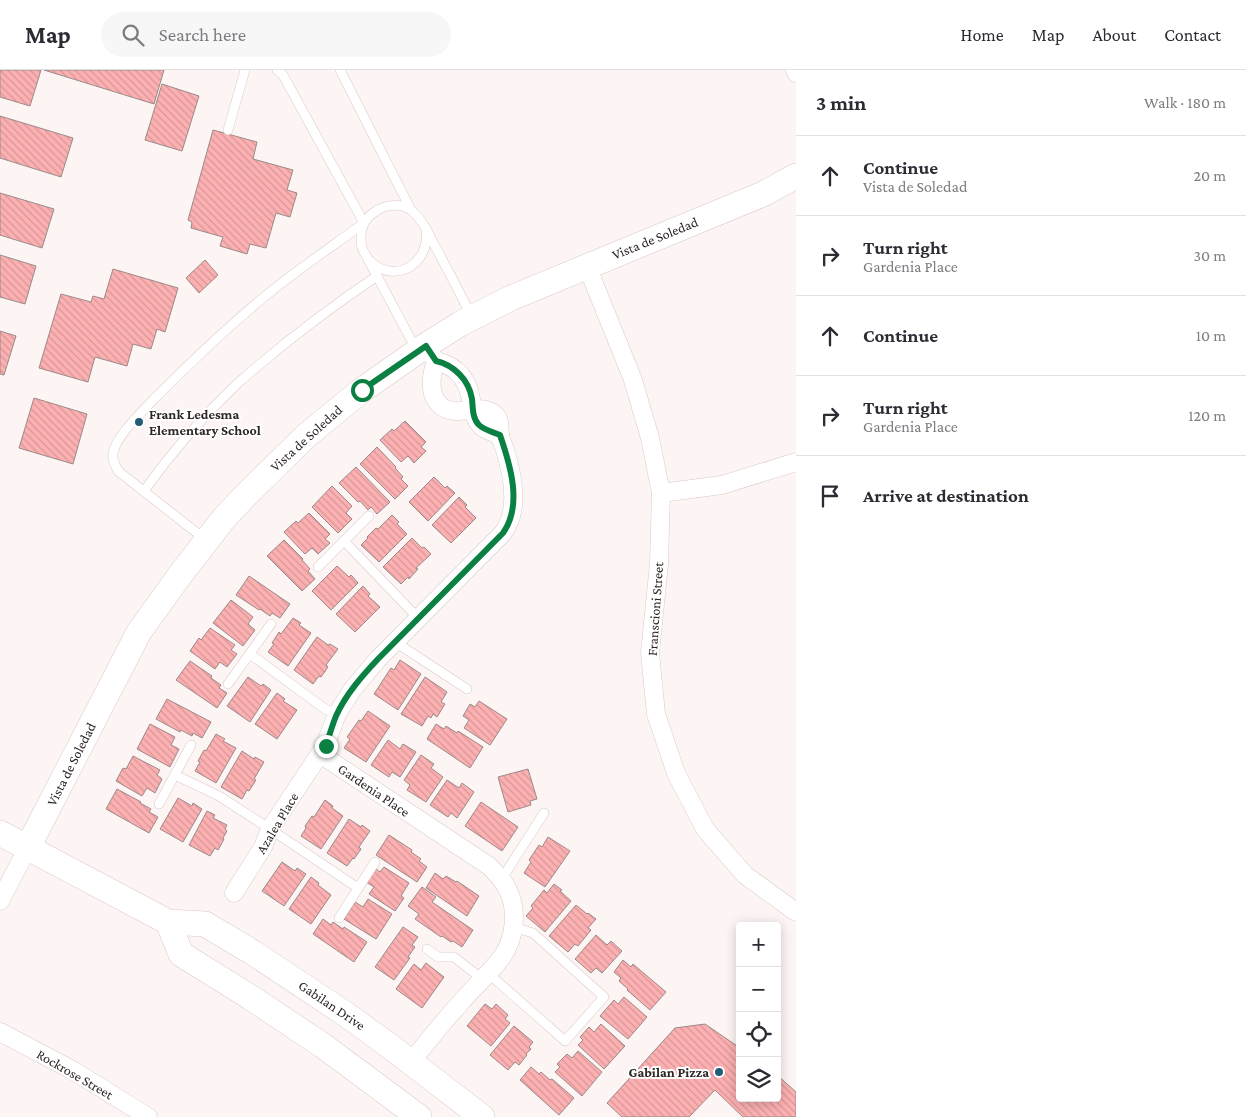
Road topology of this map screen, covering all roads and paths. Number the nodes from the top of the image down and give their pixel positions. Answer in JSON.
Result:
{"nodes":[{"id":1,"x":245,"y":70,"type":"edge"},
{"id":2,"x":277,"y":70,"type":"edge"},
{"id":3,"x":340,"y":70,"type":"edge"},
{"id":4,"x":228,"y":130,"type":"dead end"},
{"id":5,"x":796,"y":176,"type":"edge"},
{"id":6,"x":411,"y":210,"type":"junction"},
{"id":7,"x":364,"y":223,"type":"junction"},
{"id":8,"x":425,"y":228,"type":"junction"},
{"id":9,"x":367,"y":258,"type":"junction"},
{"id":10,"x":587,"y":266,"type":"junction"},
{"id":11,"x":377,"y":276,"type":"junction"},
{"id":12,"x":472,"y":318,"type":"junction"},
{"id":13,"x":426,"y":353,"type":"junction"},
{"id":14,"x":472,"y":409,"type":"junction"},
{"id":15,"x":796,"y":462,"type":"edge"},
{"id":16,"x":144,"y":491,"type":"junction"},
{"id":17,"x":661,"y":493,"type":"junction"},
{"id":18,"x":369,"y":516,"type":"dead end"},
{"id":19,"x":206,"y":540,"type":"junction"},
{"id":20,"x":344,"y":541,"type":"junction"},
{"id":21,"x":318,"y":567,"type":"dead end"},
{"id":22,"x":418,"y":618,"type":"junction"},
{"id":23,"x":271,"y":624,"type":"dead end"},
{"id":24,"x":395,"y":642,"type":"junction"},
{"id":25,"x":250,"y":654,"type":"junction"},
{"id":26,"x":228,"y":684,"type":"dead end"},
{"id":27,"x":467,"y":689,"type":"dead end"},
{"id":28,"x":337,"y":714,"type":"junction"},
{"id":29,"x":191,"y":745,"type":"dead end"},
{"id":30,"x":320,"y":754,"type":"junction"},
{"id":31,"x":176,"y":775,"type":"junction"},
{"id":32,"x":160,"y":804,"type":"dead end"},
{"id":33,"x":544,"y":813,"type":"dead end"},
{"id":34,"x":270,"y":829,"type":"junction"},
{"id":35,"x":0,"y":833,"type":"edge"},
{"id":36,"x":28,"y":847,"type":"junction"},
{"id":37,"x":375,"y":862,"type":"dead end"},
{"id":38,"x":501,"y":880,"type":"junction"},
{"id":39,"x":358,"y":888,"type":"junction"},
{"id":40,"x":234,"y":893,"type":"dead end"},
{"id":41,"x":0,"y":902,"type":"edge"},
{"id":42,"x":796,"y":912,"type":"edge"},
{"id":43,"x":339,"y":918,"type":"dead end"},
{"id":44,"x":168,"y":922,"type":"junction"},
{"id":45,"x":513,"y":927,"type":"junction"},
{"id":46,"x":427,"y":950,"type":"dead end"},
{"id":47,"x":485,"y":976,"type":"junction"},
{"id":48,"x":0,"y":1032,"type":"edge"},
{"id":49,"x":411,"y":1062,"type":"junction"},
{"id":50,"x":148,"y":1117,"type":"edge"},
{"id":51,"x":419,"y":1117,"type":"edge"},
{"id":52,"x":482,"y":1117,"type":"edge"}],
"edges":[{"from":1,"to":4,"type":"lane"},
{"from":2,"to":7,"type":"lane"},
{"from":3,"to":6,"type":"lane"},
{"from":5,"to":10,"type":"street","name":"Vista de Soledad"},
{"from":6,"to":7,"type":"lane"},
{"from":6,"to":8,"type":"lane"},
{"from":7,"to":9,"type":"lane"},
{"from":7,"to":16,"type":"lane"},
{"from":8,"to":9,"type":"lane"},
{"from":8,"to":12,"type":"lane"},
{"from":9,"to":11,"type":"lane"},
{"from":10,"to":12,"type":"street","name":"Vista de Soledad"},
{"from":10,"to":17,"type":"street","name":"Franscioni Street"},
{"from":11,"to":13,"type":"lane"},
{"from":11,"to":16,"type":"lane"},
{"from":12,"to":13,"type":"street","name":"Vista de Soledad"},
{"from":13,"to":14,"type":"street"},
{"from":13,"to":14,"type":"street"},
{"from":13,"to":19,"type":"street","name":"Vista de Soledad"},
{"from":14,"to":22,"type":"street"},
{"from":15,"to":17,"type":"street"},
{"from":16,"to":19,"type":"lane"},
{"from":17,"to":42,"type":"street","name":"Franscioni Street"},
{"from":18,"to":20,"type":"lane"},
{"from":19,"to":36,"type":"street","name":"Vista de Soledad"},
{"from":20,"to":21,"type":"lane"},
{"from":20,"to":22,"type":"lane"},
{"from":22,"to":24,"type":"street"},
{"from":23,"to":25,"type":"lane"},
{"from":24,"to":27,"type":"lane"},
{"from":24,"to":28,"type":"street"},
{"from":25,"to":26,"type":"lane"},
{"from":25,"to":28,"type":"lane"},
{"from":28,"to":30,"type":"street"},
{"from":29,"to":31,"type":"lane"},
{"from":30,"to":34,"type":"street","name":"Azalea Place"},
{"from":30,"to":38,"type":"street","name":"Gardenia Place"},
{"from":31,"to":32,"type":"lane"},
{"from":31,"to":34,"type":"lane"},
{"from":33,"to":38,"type":"lane"},
{"from":34,"to":39,"type":"lane"},
{"from":34,"to":40,"type":"street","name":"Azalea Place"},
{"from":35,"to":36,"type":"street","name":"Gabilan Drive"},
{"from":36,"to":41,"type":"street"},
{"from":36,"to":44,"type":"street","name":"Gabilan Drive"},
{"from":37,"to":39,"type":"lane"},
{"from":38,"to":45,"type":"street","name":"Gardenia Place"},
{"from":39,"to":43,"type":"lane"},
{"from":44,"to":49,"type":"street","name":"Gabilan Drive"},
{"from":44,"to":51,"type":"street"},
{"from":45,"to":47,"type":"street","name":"Gardenia Place"},
{"from":45,"to":47,"type":"lane"},
{"from":46,"to":47,"type":"lane"},
{"from":47,"to":49,"type":"street","name":"Gardenia Place"},
{"from":48,"to":50,"type":"street","name":"Rockrose Street"},
{"from":49,"to":52,"type":"street","name":"Gabilan Drive"}]}
